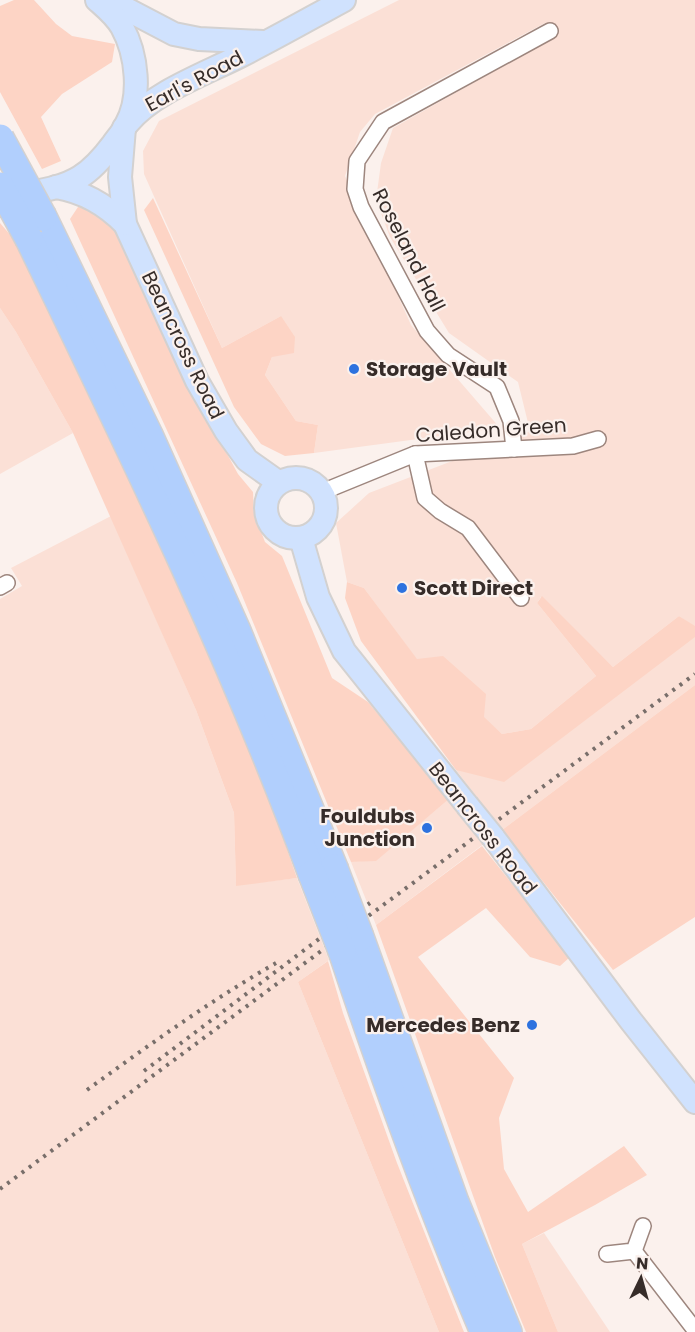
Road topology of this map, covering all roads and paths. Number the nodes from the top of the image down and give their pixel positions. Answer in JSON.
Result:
{"nodes":[{"id":1,"x":97,"y":0,"type":"edge"},
{"id":2,"x":109,"y":0,"type":"edge"},
{"id":3,"x":344,"y":0,"type":"edge"},
{"id":4,"x":550,"y":31,"type":"dead end"},
{"id":5,"x":267,"y":42,"type":"junction"},
{"id":6,"x":125,"y":127,"type":"junction"},
{"id":7,"x":0,"y":138,"type":"edge"},
{"id":8,"x":0,"y":186,"type":"edge"},
{"id":9,"x":56,"y":187,"type":"junction"},
{"id":10,"x":0,"y":199,"type":"edge"},
{"id":11,"x":125,"y":224,"type":"junction"},
{"id":12,"x":36,"y":228,"type":"junction"},
{"id":13,"x":597,"y":439,"type":"dead end"},
{"id":14,"x":514,"y":449,"type":"junction"},
{"id":15,"x":415,"y":454,"type":"junction"},
{"id":16,"x":278,"y":482,"type":"junction"},
{"id":17,"x":322,"y":492,"type":"junction"},
{"id":18,"x":301,"y":538,"type":"junction"},
{"id":19,"x":521,"y":598,"type":"dead end"},
{"id":20,"x":351,"y":944,"type":"junction"},
{"id":21,"x":695,"y":1102,"type":"edge"},
{"id":22,"x":643,"y":1226,"type":"dead end"},
{"id":23,"x":634,"y":1251,"type":"junction"},
{"id":24,"x":607,"y":1254,"type":"dead end"},
{"id":25,"x":695,"y":1330,"type":"edge"},
{"id":26,"x":484,"y":1332,"type":"edge"},
{"id":27,"x":508,"y":1332,"type":"edge"}],
"edges":[{"from":1,"to":6,"type":"main road"},
{"from":2,"to":5,"type":"main road","name":"Earl's Road"},
{"from":3,"to":5,"type":"main road","name":"Earl's Road"},
{"from":4,"to":14,"type":"street","name":"Roseland Hall"},
{"from":5,"to":6,"type":"main road","name":"Earl's Road"},
{"from":6,"to":9,"type":"main road"},
{"from":6,"to":11,"type":"main road","name":"Beancross Road"},
{"from":7,"to":12,"type":"highway","bridge":true},
{"from":8,"to":12,"type":"highway","bridge":true},
{"from":9,"to":10,"type":"main road"},
{"from":9,"to":11,"type":"main road","name":"Beancross Road"},
{"from":11,"to":16,"type":"main road","name":"Beancross Road"},
{"from":12,"to":20,"type":"highway","bridge":true},
{"from":13,"to":14,"type":"street","name":"Caledon Green"},
{"from":14,"to":15,"type":"street","name":"Caledon Green"},
{"from":15,"to":17,"type":"street","name":"Caledon Green"},
{"from":15,"to":19,"type":"street"},
{"from":16,"to":17,"type":"main road"},
{"from":16,"to":18,"type":"main road"},
{"from":17,"to":18,"type":"main road"},
{"from":18,"to":21,"type":"main road","name":"Beancross Road","bridge":true},
{"from":20,"to":26,"type":"highway"},
{"from":20,"to":27,"type":"highway"},
{"from":22,"to":23,"type":"street"},
{"from":23,"to":24,"type":"street"},
{"from":23,"to":25,"type":"street"}]}
